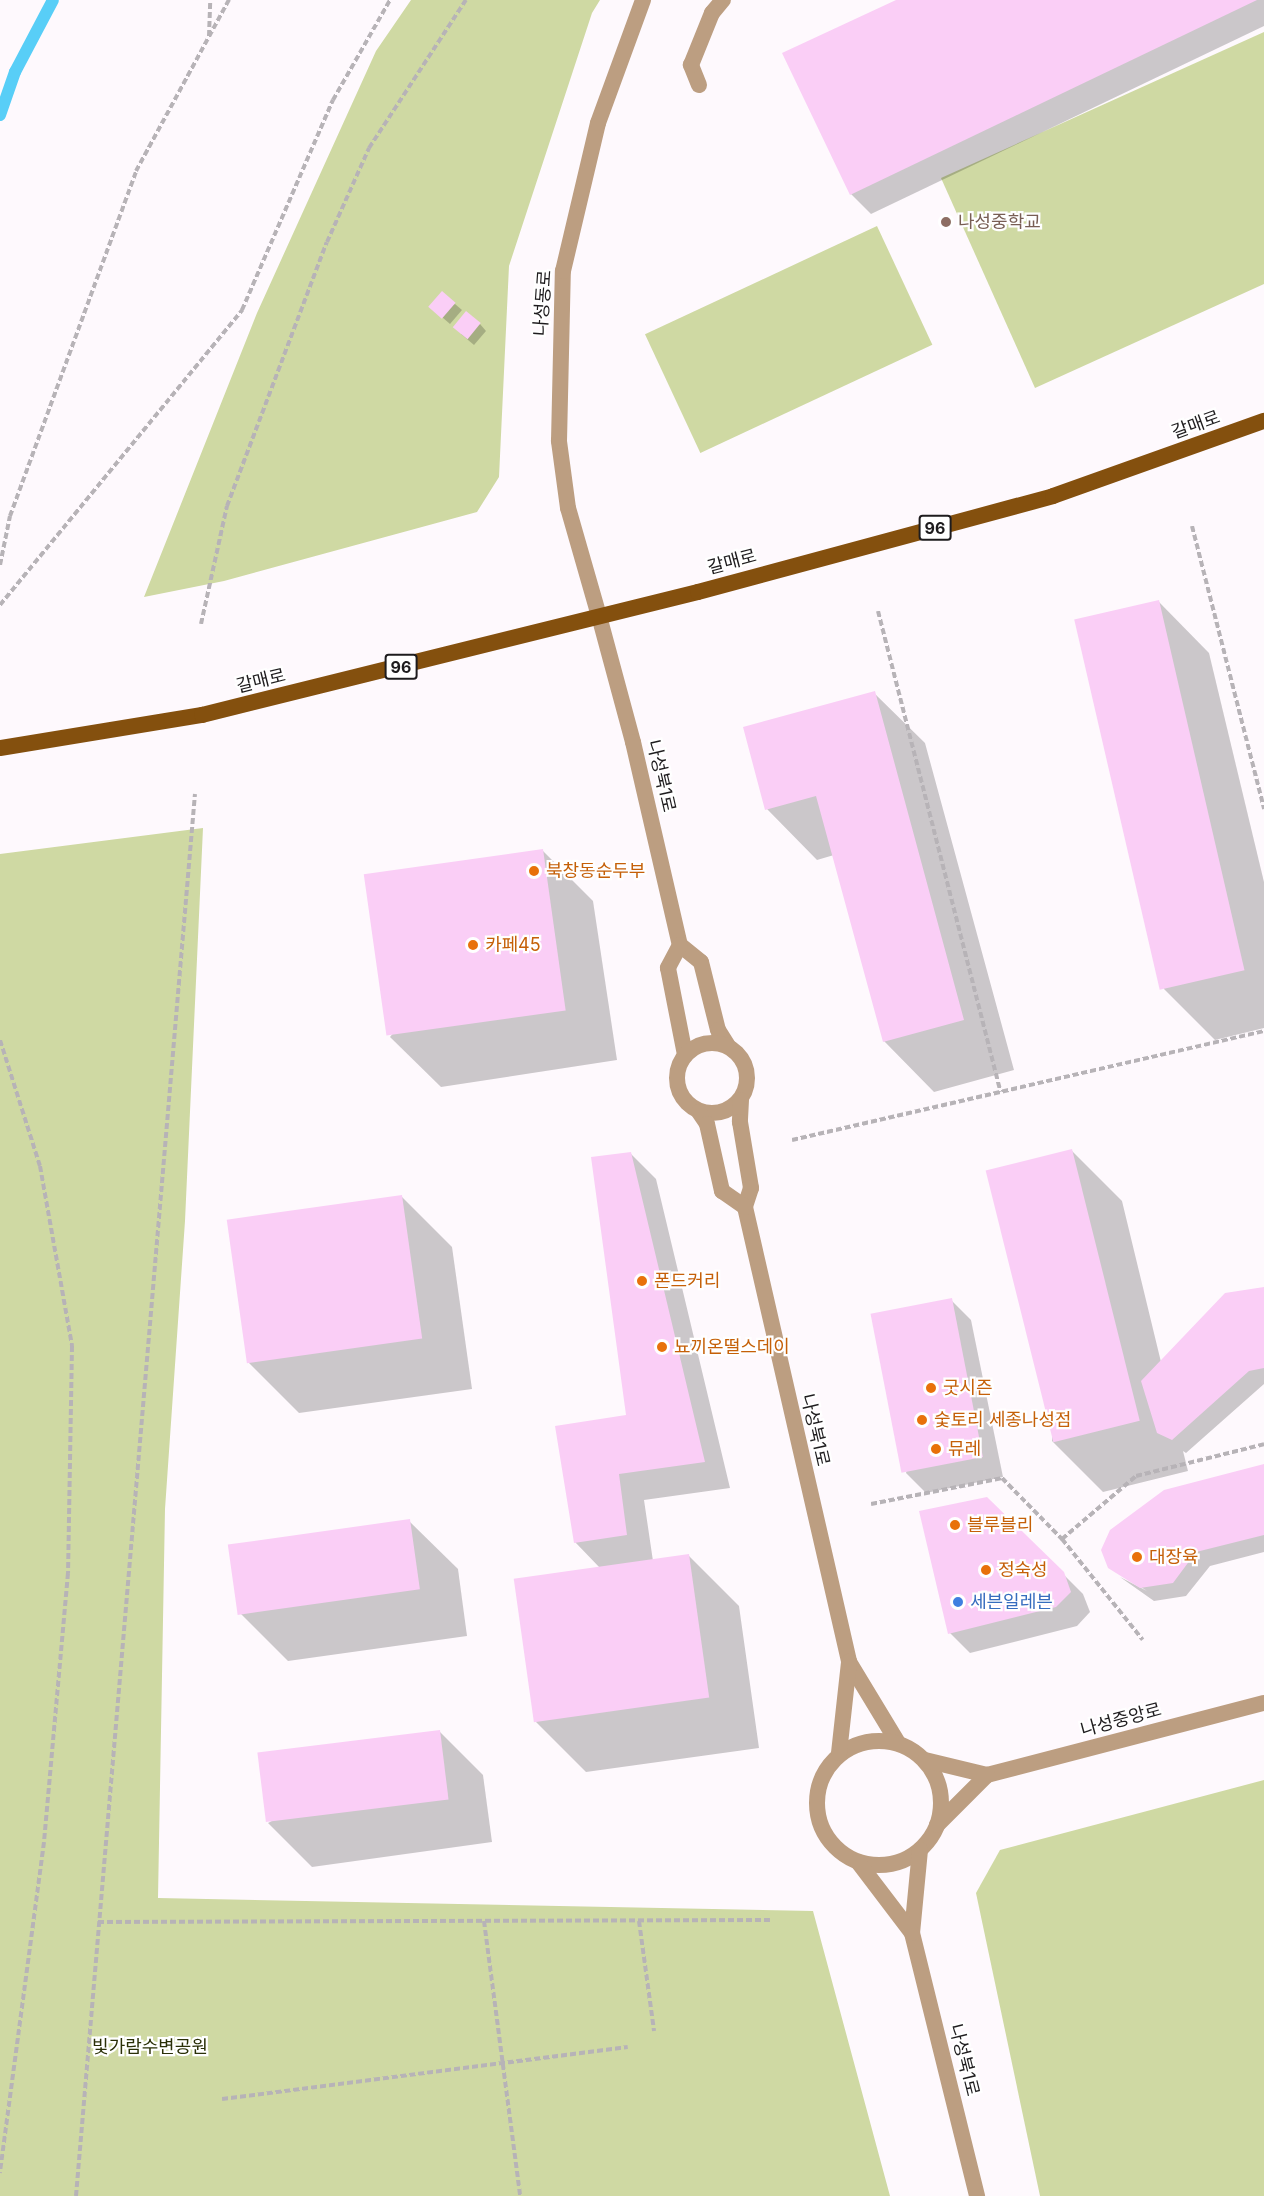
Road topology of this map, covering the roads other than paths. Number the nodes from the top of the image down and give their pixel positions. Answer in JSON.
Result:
{"nodes":[{"id":1,"x":643,"y":0,"type":"edge"},
{"id":2,"x":723,"y":0,"type":"edge"},
{"id":3,"x":699,"y":85,"type":"dead end"},
{"id":4,"x":1264,"y":421,"type":"edge"},
{"id":5,"x":599,"y":616,"type":"junction"},
{"id":6,"x":0,"y":748,"type":"edge"},
{"id":7,"x":680,"y":945,"type":"junction"},
{"id":8,"x":728,"y":1046,"type":"junction"},
{"id":9,"x":685,"y":1055,"type":"junction"},
{"id":10,"x":741,"y":1100,"type":"junction"},
{"id":11,"x":699,"y":1112,"type":"junction"},
{"id":12,"x":745,"y":1207,"type":"junction"},
{"id":13,"x":849,"y":1662,"type":"junction"},
{"id":14,"x":1264,"y":1703,"type":"edge"},
{"id":15,"x":898,"y":1743,"type":"junction"},
{"id":16,"x":839,"y":1753,"type":"junction"},
{"id":17,"x":925,"y":1760,"type":"junction"},
{"id":18,"x":987,"y":1775,"type":"junction"},
{"id":19,"x":937,"y":1825,"type":"junction"},
{"id":20,"x":920,"y":1850,"type":"junction"},
{"id":21,"x":858,"y":1862,"type":"junction"},
{"id":22,"x":912,"y":1933,"type":"junction"},
{"id":23,"x":977,"y":2196,"type":"edge"}],
"edges":[{"from":1,"to":5,"type":"street","name":"나성동로"},
{"from":2,"to":3,"type":"street"},
{"from":4,"to":5,"type":"main road","name":"갈매로","number":"96"},
{"from":5,"to":6,"type":"main road","name":"갈매로","number":"96"},
{"from":5,"to":7,"type":"street","name":"나성북1로"},
{"from":7,"to":8,"type":"street"},
{"from":7,"to":9,"type":"street"},
{"from":8,"to":9,"type":"street"},
{"from":8,"to":10,"type":"street"},
{"from":9,"to":11,"type":"street"},
{"from":10,"to":11,"type":"street"},
{"from":10,"to":12,"type":"street","name":"나성북1로"},
{"from":11,"to":12,"type":"street"},
{"from":12,"to":13,"type":"street","name":"나성북1로"},
{"from":13,"to":15,"type":"street"},
{"from":13,"to":16,"type":"street"},
{"from":14,"to":18,"type":"street","name":"나성중앙로"},
{"from":15,"to":16,"type":"street"},
{"from":15,"to":17,"type":"street"},
{"from":16,"to":21,"type":"street"},
{"from":17,"to":18,"type":"street"},
{"from":17,"to":19,"type":"street"},
{"from":18,"to":19,"type":"street"},
{"from":19,"to":20,"type":"street"},
{"from":20,"to":21,"type":"street"},
{"from":20,"to":22,"type":"street"},
{"from":21,"to":22,"type":"street"},
{"from":22,"to":23,"type":"street","name":"나성북1로"}]}
